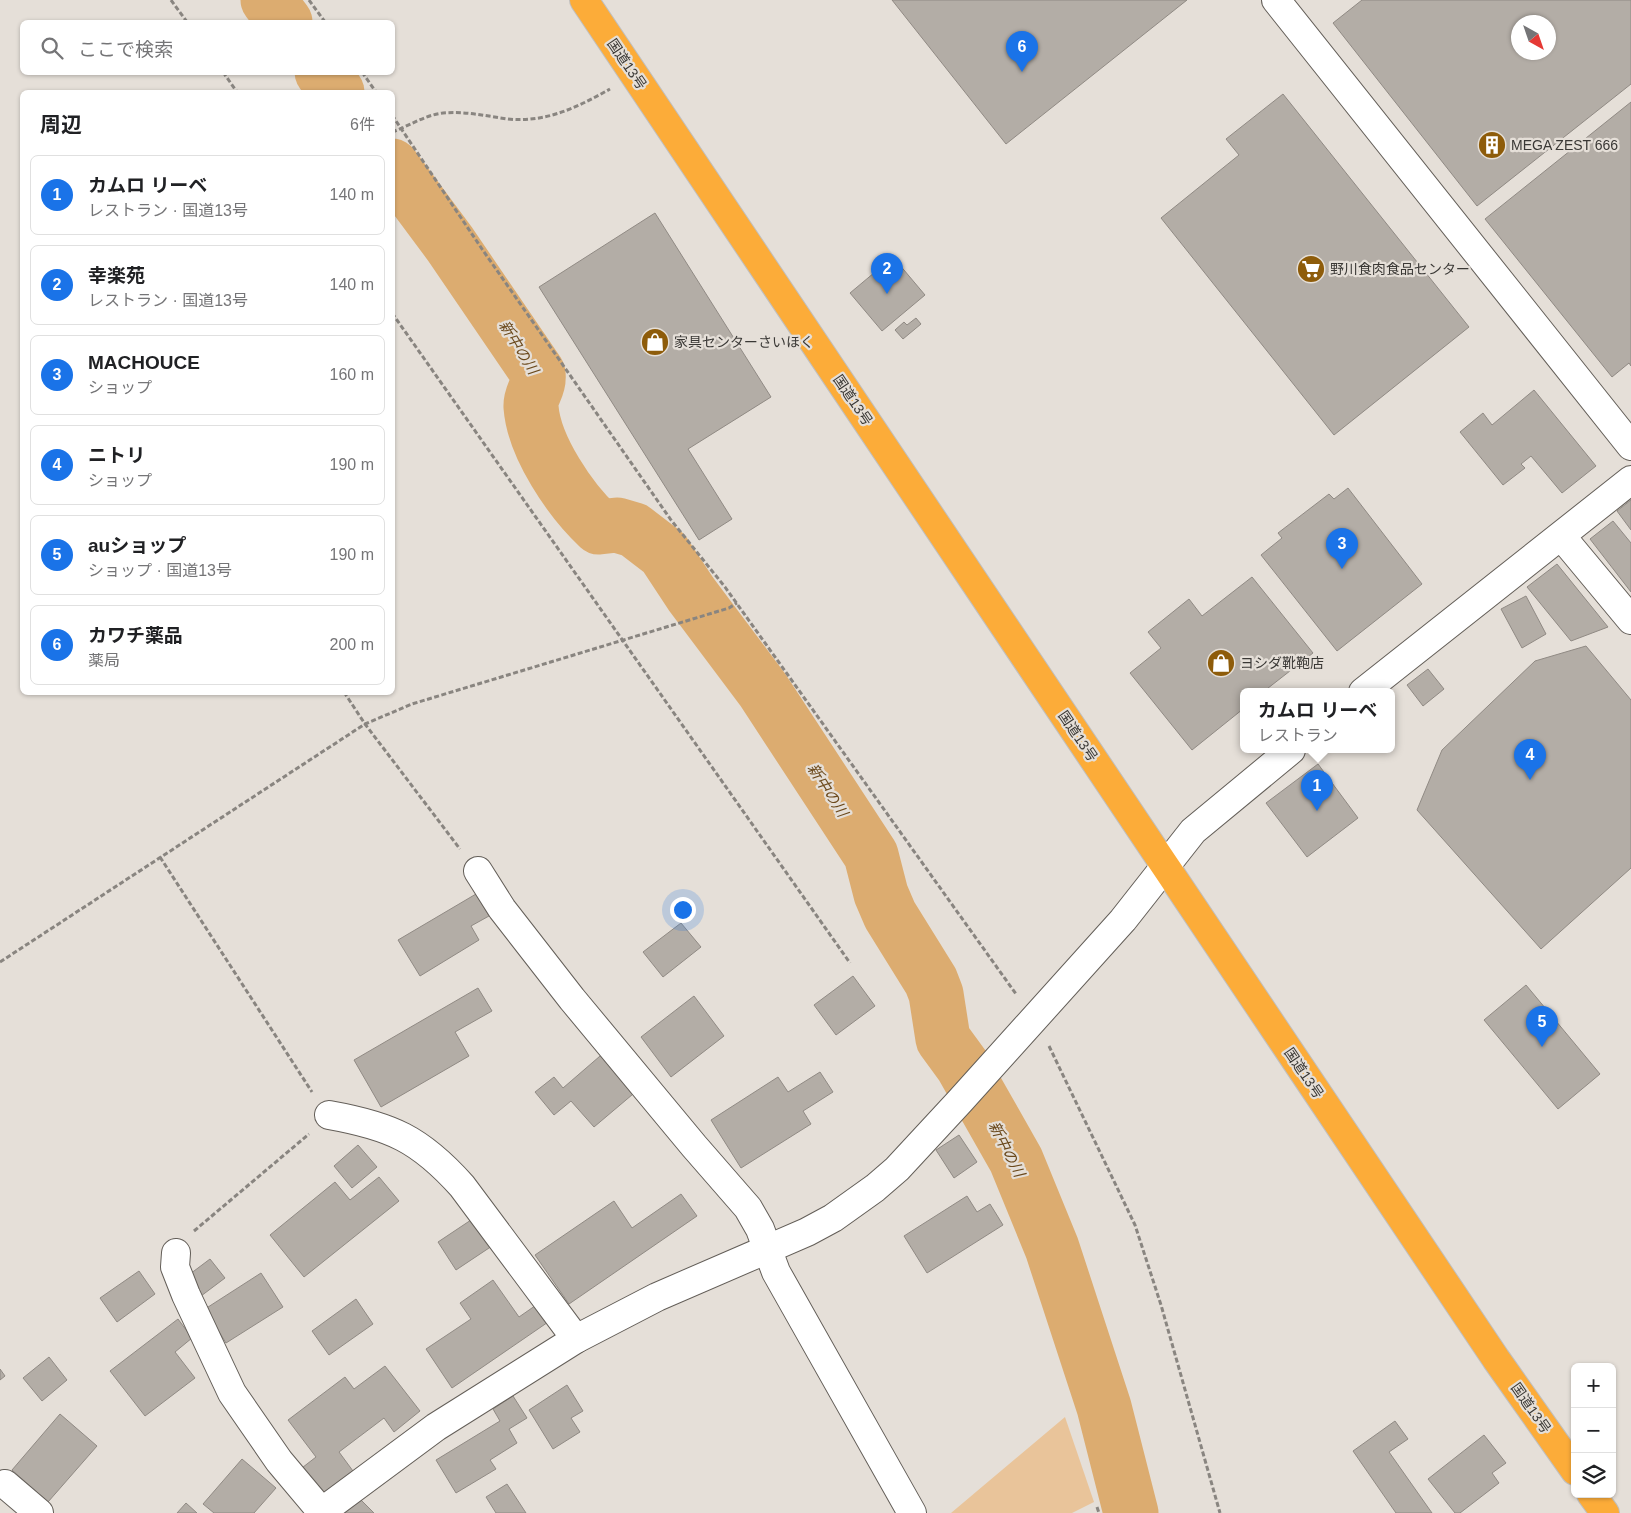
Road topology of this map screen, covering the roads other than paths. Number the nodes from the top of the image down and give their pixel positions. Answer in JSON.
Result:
{"nodes":[{"id":1,"x":584,"y":0,"type":"edge"},
{"id":2,"x":1276,"y":0,"type":"edge"},
{"id":3,"x":1631,"y":446,"type":"edge"},
{"id":4,"x":1631,"y":480,"type":"edge"},
{"id":5,"x":1562,"y":537,"type":"junction"},
{"id":6,"x":1631,"y":620,"type":"edge"},
{"id":7,"x":1368,"y":688,"type":"edge"},
{"id":8,"x":1287,"y":753,"type":"edge"},
{"id":9,"x":1165,"y":866,"type":"junction"},
{"id":10,"x":478,"y":871,"type":"road end"},
{"id":11,"x":329,"y":1116,"type":"road end"},
{"id":12,"x":768,"y":1248,"type":"junction"},
{"id":13,"x":176,"y":1253,"type":"road end"},
{"id":14,"x":576,"y":1340,"type":"junction"},
{"id":15,"x":1571,"y":1465,"type":"edge"},
{"id":16,"x":5,"y":1484,"type":"dead end"},
{"id":17,"x":1594,"y":1498,"type":"edge"},
{"id":18,"x":320,"y":1512,"type":"edge"},
{"id":19,"x":39,"y":1513,"type":"edge"},
{"id":20,"x":912,"y":1513,"type":"edge"},
{"id":21,"x":1605,"y":1513,"type":"edge"}],
"edges":[{"from":1,"to":9,"type":"highway","name":"国道13号"},
{"from":2,"to":3,"type":"street"},
{"from":4,"to":5,"type":"street"},
{"from":5,"to":6,"type":"street"},
{"from":5,"to":7,"type":"street"},
{"from":8,"to":9,"type":"street"},
{"from":9,"to":12,"type":"street"},
{"from":9,"to":15,"type":"highway","name":"国道13号"},
{"from":10,"to":12,"type":"street"},
{"from":11,"to":14,"type":"street"},
{"from":12,"to":14,"type":"street"},
{"from":12,"to":20,"type":"street"},
{"from":13,"to":18,"type":"street"},
{"from":14,"to":18,"type":"street"},
{"from":16,"to":19,"type":"street"},
{"from":17,"to":21,"type":"highway"}]}
